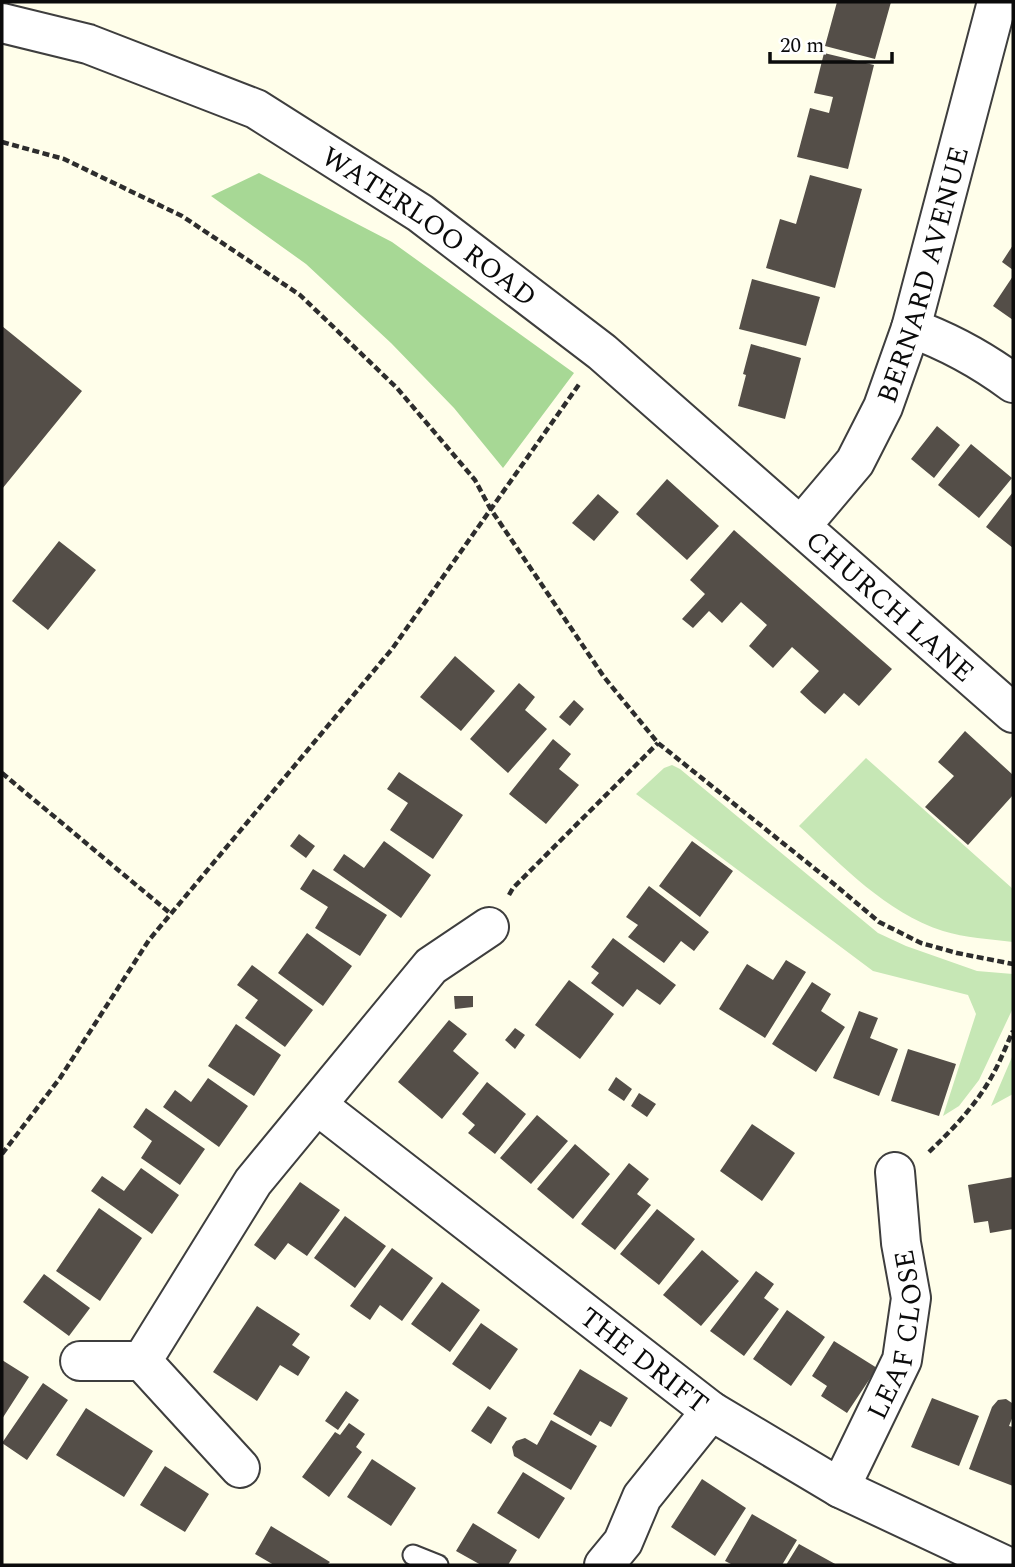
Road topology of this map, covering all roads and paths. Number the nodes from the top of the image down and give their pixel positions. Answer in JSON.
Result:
{"nodes":[{"id":1,"x":997,"y":2,"type":"edge"},
{"id":2,"x":2,"y":23,"type":"edge"},
{"id":3,"x":2,"y":142,"type":"edge"},
{"id":4,"x":911,"y":328,"type":"junction"},
{"id":5,"x":602,"y":352,"type":"junction"},
{"id":6,"x":1013,"y":383,"type":"edge"},
{"id":7,"x":490,"y":508,"type":"junction"},
{"id":8,"x":801,"y":526,"type":"junction"},
{"id":9,"x":1013,"y":713,"type":"edge"},
{"id":10,"x":658,"y":743,"type":"junction"},
{"id":11,"x":2,"y":773,"type":"edge"},
{"id":12,"x":171,"y":914,"type":"junction"},
{"id":13,"x":489,"y":927,"type":"joint"},
{"id":14,"x":1013,"y":964,"type":"edge"},
{"id":15,"x":1013,"y":1031,"type":"edge"},
{"id":16,"x":317,"y":1105,"type":"junction"},
{"id":17,"x":2,"y":1154,"type":"edge"},
{"id":18,"x":895,"y":1172,"type":"joint"},
{"id":19,"x":80,"y":1361,"type":"dead end"},
{"id":20,"x":142,"y":1361,"type":"junction"},
{"id":21,"x":710,"y":1411,"type":"junction"},
{"id":22,"x":240,"y":1468,"type":"dead end"},
{"id":23,"x":840,"y":1488,"type":"junction"},
{"id":24,"x":413,"y":1555,"type":"dead end"},
{"id":25,"x":438,"y":1565,"type":"edge"},
{"id":26,"x":604,"y":1565,"type":"edge"},
{"id":27,"x":1004,"y":1565,"type":"edge"}],
"edges":[{"from":1,"to":4,"type":"street","name":"BERNARD AVENUE"},
{"from":2,"to":5,"type":"street","name":"WATERLOO ROAD"},
{"from":3,"to":7,"type":"path"},
{"from":4,"to":6,"type":"street"},
{"from":4,"to":8,"type":"street","name":"BERNARD AVENUE"},
{"from":5,"to":7,"type":"path"},
{"from":5,"to":8,"type":"street","name":"WATERLOO ROAD"},
{"from":7,"to":10,"type":"path"},
{"from":7,"to":12,"type":"path"},
{"from":8,"to":9,"type":"street","name":"CHURCH LANE"},
{"from":10,"to":13,"type":"path"},
{"from":10,"to":14,"type":"path"},
{"from":11,"to":12,"type":"path"},
{"from":12,"to":17,"type":"path"},
{"from":13,"to":16,"type":"street"},
{"from":15,"to":18,"type":"path"},
{"from":16,"to":20,"type":"street"},
{"from":16,"to":21,"type":"street","name":"THE DRIFT"},
{"from":18,"to":23,"type":"street","name":"LEAF CLOSE"},
{"from":19,"to":20,"type":"street"},
{"from":20,"to":22,"type":"street"},
{"from":21,"to":23,"type":"street","name":"THE DRIFT"},
{"from":21,"to":26,"type":"street"},
{"from":23,"to":27,"type":"street","name":"THE DRIFT"},
{"from":24,"to":25,"type":"lane"}]}
